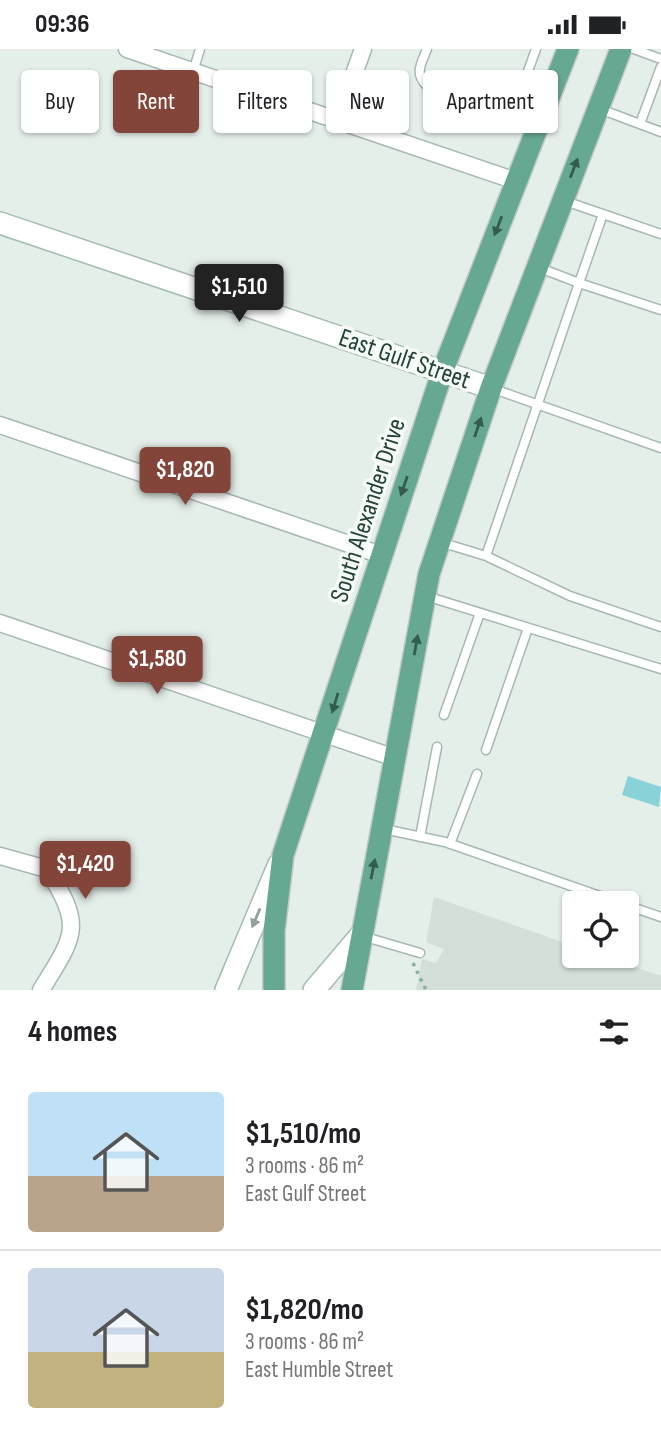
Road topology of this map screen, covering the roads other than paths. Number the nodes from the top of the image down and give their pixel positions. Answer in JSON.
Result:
{"nodes":[{"id":1,"x":127,"y":49,"type":"edge"},
{"id":2,"x":200,"y":49,"type":"edge"},
{"id":3,"x":363,"y":49,"type":"edge"},
{"id":4,"x":427,"y":49,"type":"edge"},
{"id":5,"x":536,"y":49,"type":"edge"},
{"id":6,"x":568,"y":49,"type":"edge"},
{"id":7,"x":621,"y":49,"type":"edge"},
{"id":8,"x":634,"y":49,"type":"edge"},
{"id":9,"x":661,"y":59,"type":"edge"},
{"id":10,"x":661,"y":67,"type":"edge"},
{"id":11,"x":187,"y":70,"type":"edge"},
{"id":12,"x":194,"y":70,"type":"edge"},
{"id":13,"x":355,"y":70,"type":"edge"},
{"id":14,"x":528,"y":70,"type":"edge"},
{"id":15,"x":199,"y":74,"type":"edge"},
{"id":16,"x":558,"y":74,"type":"edge"},
{"id":17,"x":423,"y":82,"type":"edge"},
{"id":18,"x":597,"y":108,"type":"junction"},
{"id":19,"x":326,"y":117,"type":"edge"},
{"id":20,"x":640,"y":124,"type":"junction"},
{"id":21,"x":661,"y":132,"type":"edge"},
{"id":22,"x":373,"y":133,"type":"edge"},
{"id":23,"x":535,"y":133,"type":"edge"},
{"id":24,"x":516,"y":181,"type":"junction"},
{"id":25,"x":562,"y":201,"type":"junction"},
{"id":26,"x":603,"y":215,"type":"junction"},
{"id":27,"x":0,"y":223,"type":"edge"},
{"id":28,"x":661,"y":234,"type":"edge"},
{"id":29,"x":537,"y":267,"type":"junction"},
{"id":30,"x":579,"y":283,"type":"junction"},
{"id":31,"x":661,"y":310,"type":"edge"},
{"id":32,"x":443,"y":370,"type":"junction"},
{"id":33,"x":491,"y":389,"type":"junction"},
{"id":34,"x":537,"y":405,"type":"junction"},
{"id":35,"x":0,"y":425,"type":"edge"},
{"id":36,"x":661,"y":448,"type":"edge"},
{"id":37,"x":439,"y":542,"type":"junction"},
{"id":38,"x":381,"y":555,"type":"junction"},
{"id":39,"x":486,"y":557,"type":"junction"},
{"id":40,"x":425,"y":596,"type":"junction"},
{"id":41,"x":480,"y":613,"type":"junction"},
{"id":42,"x":0,"y":623,"type":"edge"},
{"id":43,"x":661,"y":627,"type":"edge"},
{"id":44,"x":528,"y":628,"type":"junction"},
{"id":45,"x":661,"y":669,"type":"edge"},
{"id":46,"x":444,"y":715,"type":"dead end"},
{"id":47,"x":325,"y":734,"type":"junction"},
{"id":48,"x":438,"y":747,"type":"dead end"},
{"id":49,"x":486,"y":750,"type":"dead end"},
{"id":50,"x":395,"y":758,"type":"junction"},
{"id":51,"x":477,"y":774,"type":"dead end"},
{"id":52,"x":381,"y":828,"type":"junction"},
{"id":53,"x":420,"y":837,"type":"junction"},
{"id":54,"x":450,"y":844,"type":"junction"},
{"id":55,"x":283,"y":855,"type":"junction"},
{"id":56,"x":0,"y":856,"type":"edge"},
{"id":57,"x":585,"y":891,"type":"edge"},
{"id":58,"x":639,"y":909,"type":"edge"},
{"id":59,"x":661,"y":917,"type":"edge"},
{"id":60,"x":360,"y":936,"type":"junction"},
{"id":61,"x":420,"y":953,"type":"dead end"},
{"id":62,"x":41,"y":990,"type":"edge"},
{"id":63,"x":226,"y":990,"type":"edge"},
{"id":64,"x":274,"y":990,"type":"edge"},
{"id":65,"x":314,"y":990,"type":"edge"},
{"id":66,"x":352,"y":990,"type":"edge"}],
"edges":[{"from":1,"to":11,"type":"street"},
{"from":2,"to":12,"type":"lane"},
{"from":3,"to":13,"type":"street"},
{"from":4,"to":17,"type":"lane"},
{"from":5,"to":14,"type":"lane"},
{"from":6,"to":16,"type":"main road","name":"South Alexander Drive"},
{"from":7,"to":18,"type":"main road"},
{"from":8,"to":9,"type":"lane"},
{"from":10,"to":20,"type":"lane"},
{"from":15,"to":19,"type":"street"},
{"from":18,"to":20,"type":"lane"},
{"from":25,"to":18,"type":"main road","one_way":true},
{"from":20,"to":21,"type":"lane"},
{"from":22,"to":24,"type":"street"},
{"from":23,"to":24,"type":"main road","name":"South Alexander Drive"},
{"from":24,"to":32,"type":"main road","name":"South Alexander Drive","one_way":true},
{"from":25,"to":26,"type":"lane"},
{"from":25,"to":29,"type":"main road"},
{"from":26,"to":28,"type":"lane"},
{"from":26,"to":30,"type":"lane"},
{"from":27,"to":32,"type":"street","name":"East Gulf Street"},
{"from":29,"to":30,"type":"lane"},
{"from":29,"to":33,"type":"main road"},
{"from":30,"to":31,"type":"lane"},
{"from":30,"to":34,"type":"lane"},
{"from":32,"to":33,"type":"street","name":"East Gulf Street"},
{"from":32,"to":38,"type":"main road","name":"South Alexander Drive","one_way":true},
{"from":33,"to":34,"type":"lane"},
{"from":37,"to":33,"type":"main road","one_way":true},
{"from":34,"to":36,"type":"lane"},
{"from":34,"to":39,"type":"lane"},
{"from":35,"to":38,"type":"street"},
{"from":37,"to":39,"type":"lane"},
{"from":37,"to":40,"type":"main road"},
{"from":38,"to":47,"type":"main road","name":"South Alexander Drive","one_way":true},
{"from":39,"to":43,"type":"lane"},
{"from":40,"to":41,"type":"lane"},
{"from":50,"to":40,"type":"main road","one_way":true},
{"from":41,"to":44,"type":"lane"},
{"from":41,"to":46,"type":"lane"},
{"from":42,"to":47,"type":"street"},
{"from":44,"to":45,"type":"lane"},
{"from":44,"to":49,"type":"lane"},
{"from":47,"to":50,"type":"street"},
{"from":47,"to":55,"type":"main road","name":"South Alexander Drive"},
{"from":48,"to":53,"type":"lane"},
{"from":50,"to":52,"type":"main road"},
{"from":51,"to":54,"type":"lane"},
{"from":52,"to":53,"type":"lane"},
{"from":60,"to":52,"type":"main road","one_way":true},
{"from":53,"to":54,"type":"lane"},
{"from":54,"to":57,"type":"lane"},
{"from":55,"to":63,"type":"street","name":"South Alexander Drive","one_way":true},
{"from":55,"to":64,"type":"main road"},
{"from":56,"to":62,"type":"street"},
{"from":58,"to":59,"type":"lane"},
{"from":60,"to":61,"type":"lane"},
{"from":60,"to":65,"type":"street"},
{"from":60,"to":66,"type":"main road"}]}
